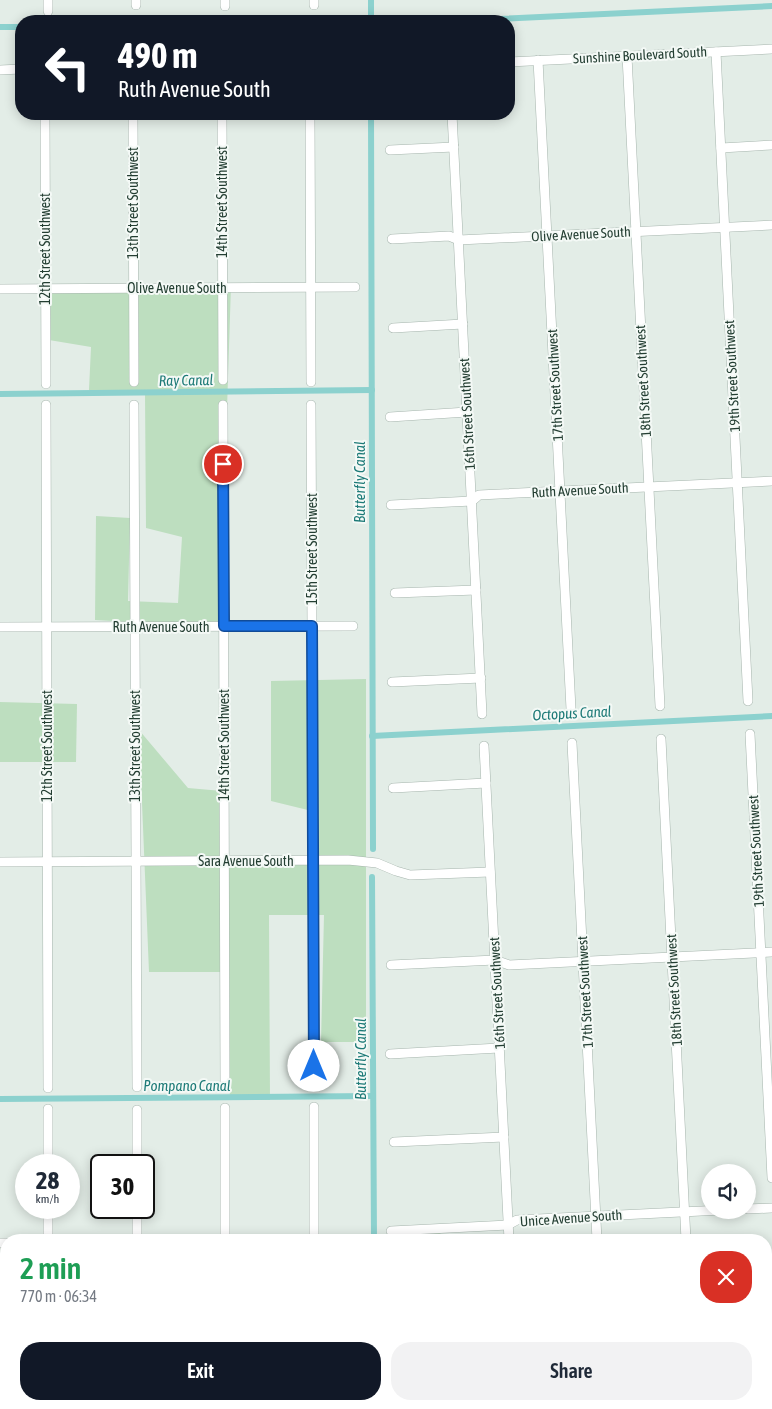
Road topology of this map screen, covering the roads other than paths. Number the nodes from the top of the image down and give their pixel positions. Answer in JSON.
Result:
{"nodes":[{"id":1,"x":48,"y":0,"type":"edge"},
{"id":2,"x":48,"y":11,"type":"dead end"},
{"id":3,"x":772,"y":49,"type":"edge"},
{"id":4,"x":716,"y":52,"type":"junction"},
{"id":5,"x":627,"y":56,"type":"junction"},
{"id":6,"x":538,"y":60,"type":"junction"},
{"id":7,"x":515,"y":62,"type":"edge"},
{"id":8,"x":0,"y":70,"type":"edge"},
{"id":9,"x":15,"y":70,"type":"edge"},
{"id":10,"x":45,"y":120,"type":"edge"},
{"id":11,"x":133,"y":120,"type":"edge"},
{"id":12,"x":222,"y":120,"type":"edge"},
{"id":13,"x":310,"y":120,"type":"edge"},
{"id":14,"x":452,"y":120,"type":"edge"},
{"id":15,"x":772,"y":145,"type":"edge"},
{"id":16,"x":454,"y":147,"type":"junction"},
{"id":17,"x":721,"y":148,"type":"junction"},
{"id":18,"x":390,"y":150,"type":"dead end"},
{"id":19,"x":772,"y":225,"type":"edge"},
{"id":20,"x":725,"y":227,"type":"junction"},
{"id":21,"x":636,"y":232,"type":"junction"},
{"id":22,"x":548,"y":236,"type":"junction"},
{"id":23,"x":392,"y":239,"type":"dead end"},
{"id":24,"x":459,"y":240,"type":"junction"},
{"id":25,"x":355,"y":287,"type":"dead end"},
{"id":26,"x":222,"y":288,"type":"junction"},
{"id":27,"x":311,"y":288,"type":"junction"},
{"id":28,"x":0,"y":289,"type":"edge"},
{"id":29,"x":45,"y":289,"type":"junction"},
{"id":30,"x":134,"y":289,"type":"junction"},
{"id":31,"x":463,"y":324,"type":"junction"},
{"id":32,"x":393,"y":328,"type":"dead end"},
{"id":33,"x":222,"y":380,"type":"dead end"},
{"id":34,"x":134,"y":382,"type":"dead end"},
{"id":35,"x":311,"y":382,"type":"dead end"},
{"id":36,"x":46,"y":384,"type":"dead end"},
{"id":37,"x":46,"y":405,"type":"dead end"},
{"id":38,"x":134,"y":405,"type":"dead end"},
{"id":39,"x":223,"y":405,"type":"dead end"},
{"id":40,"x":311,"y":405,"type":"dead end"},
{"id":41,"x":467,"y":412,"type":"junction"},
{"id":42,"x":390,"y":417,"type":"dead end"},
{"id":43,"x":772,"y":481,"type":"edge"},
{"id":44,"x":737,"y":483,"type":"junction"},
{"id":45,"x":648,"y":487,"type":"junction"},
{"id":46,"x":560,"y":491,"type":"junction"},
{"id":47,"x":472,"y":501,"type":"junction"},
{"id":48,"x":390,"y":505,"type":"dead end"},
{"id":49,"x":476,"y":590,"type":"junction"},
{"id":50,"x":395,"y":593,"type":"dead end"},
{"id":51,"x":224,"y":626,"type":"junction"},
{"id":52,"x":312,"y":626,"type":"junction"},
{"id":53,"x":353,"y":626,"type":"dead end"},
{"id":54,"x":0,"y":627,"type":"edge"},
{"id":55,"x":46,"y":627,"type":"junction"},
{"id":56,"x":135,"y":627,"type":"junction"},
{"id":57,"x":481,"y":678,"type":"junction"},
{"id":58,"x":392,"y":682,"type":"dead end"},
{"id":59,"x":748,"y":700,"type":"dead end"},
{"id":60,"x":660,"y":706,"type":"dead end"},
{"id":61,"x":571,"y":709,"type":"dead end"},
{"id":62,"x":482,"y":714,"type":"dead end"},
{"id":63,"x":750,"y":734,"type":"dead end"},
{"id":64,"x":661,"y":739,"type":"dead end"},
{"id":65,"x":572,"y":743,"type":"dead end"},
{"id":66,"x":484,"y":746,"type":"dead end"},
{"id":67,"x":486,"y":783,"type":"junction"},
{"id":68,"x":393,"y":788,"type":"dead end"},
{"id":69,"x":312,"y":860,"type":"junction"},
{"id":70,"x":47,"y":861,"type":"junction"},
{"id":71,"x":136,"y":861,"type":"junction"},
{"id":72,"x":224,"y":861,"type":"junction"},
{"id":73,"x":0,"y":862,"type":"edge"},
{"id":74,"x":490,"y":872,"type":"junction"},
{"id":75,"x":761,"y":952,"type":"junction"},
{"id":76,"x":772,"y":952,"type":"edge"},
{"id":77,"x":672,"y":957,"type":"junction"},
{"id":78,"x":495,"y":960,"type":"junction"},
{"id":79,"x":583,"y":961,"type":"junction"},
{"id":80,"x":391,"y":965,"type":"dead end"},
{"id":81,"x":499,"y":1048,"type":"junction"},
{"id":82,"x":390,"y":1054,"type":"dead end"},
{"id":83,"x":314,"y":1084,"type":"dead end"},
{"id":84,"x":225,"y":1086,"type":"dead end"},
{"id":85,"x":137,"y":1087,"type":"dead end"},
{"id":86,"x":48,"y":1088,"type":"dead end"},
{"id":87,"x":225,"y":1108,"type":"dead end"},
{"id":88,"x":314,"y":1108,"type":"dead end"},
{"id":89,"x":48,"y":1109,"type":"dead end"},
{"id":90,"x":137,"y":1110,"type":"dead end"},
{"id":91,"x":504,"y":1137,"type":"junction"},
{"id":92,"x":394,"y":1142,"type":"dead end"},
{"id":93,"x":48,"y":1154,"type":"edge"},
{"id":94,"x":136,"y":1154,"type":"edge"},
{"id":95,"x":772,"y":1178,"type":"edge"},
{"id":96,"x":772,"y":1208,"type":"edge"},
{"id":97,"x":756,"y":1209,"type":"edge"},
{"id":98,"x":701,"y":1211,"type":"edge"},
{"id":99,"x":685,"y":1212,"type":"junction"},
{"id":100,"x":596,"y":1216,"type":"junction"},
{"id":101,"x":48,"y":1219,"type":"edge"},
{"id":102,"x":137,"y":1219,"type":"edge"},
{"id":103,"x":508,"y":1225,"type":"junction"},
{"id":104,"x":391,"y":1231,"type":"dead end"},
{"id":105,"x":48,"y":1234,"type":"edge"},
{"id":106,"x":137,"y":1234,"type":"edge"},
{"id":107,"x":225,"y":1234,"type":"edge"},
{"id":108,"x":314,"y":1234,"type":"edge"},
{"id":109,"x":509,"y":1234,"type":"edge"},
{"id":110,"x":597,"y":1234,"type":"edge"},
{"id":111,"x":686,"y":1234,"type":"edge"}],
"edges":[{"from":1,"to":2,"type":"street"},
{"from":3,"to":4,"type":"street","name":"Sunshine Boulevard South"},
{"from":4,"to":5,"type":"street","name":"Sunshine Boulevard South"},
{"from":4,"to":17,"type":"street","name":"19th Street Southwest"},
{"from":5,"to":6,"type":"street","name":"Sunshine Boulevard South"},
{"from":5,"to":21,"type":"street","name":"18th Street Southwest"},
{"from":6,"to":7,"type":"street","name":"Sunshine Boulevard South"},
{"from":6,"to":22,"type":"street","name":"17th Street Southwest"},
{"from":8,"to":9,"type":"street"},
{"from":10,"to":29,"type":"street","name":"12th Street Southwest"},
{"from":11,"to":30,"type":"street","name":"13th Street Southwest"},
{"from":12,"to":26,"type":"street","name":"14th Street Southwest"},
{"from":13,"to":27,"type":"street"},
{"from":14,"to":16,"type":"street","name":"16th Street Southwest"},
{"from":15,"to":17,"type":"street"},
{"from":16,"to":18,"type":"street"},
{"from":16,"to":24,"type":"street","name":"16th Street Southwest"},
{"from":17,"to":20,"type":"street","name":"19th Street Southwest"},
{"from":19,"to":20,"type":"street","name":"Olive Avenue South"},
{"from":20,"to":21,"type":"street","name":"Olive Avenue South"},
{"from":20,"to":44,"type":"street","name":"19th Street Southwest"},
{"from":21,"to":22,"type":"street","name":"Olive Avenue South"},
{"from":21,"to":45,"type":"street","name":"18th Street Southwest"},
{"from":22,"to":24,"type":"street","name":"Olive Avenue South"},
{"from":22,"to":46,"type":"street","name":"17th Street Southwest"},
{"from":23,"to":24,"type":"street","name":"Olive Avenue South"},
{"from":24,"to":31,"type":"street","name":"16th Street Southwest"},
{"from":25,"to":27,"type":"street","name":"Olive Avenue South"},
{"from":26,"to":27,"type":"street","name":"Olive Avenue South"},
{"from":26,"to":30,"type":"street","name":"Olive Avenue South"},
{"from":26,"to":33,"type":"street","name":"14th Street Southwest"},
{"from":27,"to":35,"type":"street"},
{"from":28,"to":29,"type":"street","name":"Olive Avenue South"},
{"from":29,"to":30,"type":"street","name":"Olive Avenue South"},
{"from":29,"to":36,"type":"street","name":"12th Street Southwest"},
{"from":30,"to":34,"type":"street","name":"13th Street Southwest"},
{"from":31,"to":32,"type":"street"},
{"from":31,"to":41,"type":"street","name":"16th Street Southwest"},
{"from":37,"to":55,"type":"street","name":"12th Street Southwest"},
{"from":38,"to":56,"type":"street","name":"13th Street Southwest"},
{"from":39,"to":51,"type":"street","name":"14th Street Southwest"},
{"from":40,"to":52,"type":"street","name":"15th Street Southwest"},
{"from":41,"to":42,"type":"street"},
{"from":41,"to":47,"type":"street","name":"16th Street Southwest"},
{"from":43,"to":44,"type":"street","name":"Ruth Avenue South"},
{"from":44,"to":45,"type":"street","name":"Ruth Avenue South"},
{"from":44,"to":59,"type":"street","name":"19th Street Southwest"},
{"from":45,"to":46,"type":"street","name":"Ruth Avenue South"},
{"from":45,"to":60,"type":"street","name":"18th Street Southwest"},
{"from":46,"to":47,"type":"street","name":"Ruth Avenue South"},
{"from":46,"to":61,"type":"street","name":"17th Street Southwest"},
{"from":47,"to":48,"type":"street","name":"Ruth Avenue South"},
{"from":47,"to":49,"type":"street","name":"16th Street Southwest"},
{"from":49,"to":50,"type":"street"},
{"from":49,"to":57,"type":"street","name":"16th Street Southwest"},
{"from":51,"to":52,"type":"street","name":"Ruth Avenue South"},
{"from":51,"to":56,"type":"street","name":"Ruth Avenue South"},
{"from":51,"to":72,"type":"street","name":"14th Street Southwest"},
{"from":52,"to":53,"type":"street","name":"Ruth Avenue South"},
{"from":52,"to":69,"type":"street","name":"15th Street Southwest"},
{"from":54,"to":55,"type":"street","name":"Ruth Avenue South"},
{"from":55,"to":56,"type":"street","name":"Ruth Avenue South"},
{"from":55,"to":70,"type":"street","name":"12th Street Southwest"},
{"from":56,"to":71,"type":"street","name":"13th Street Southwest"},
{"from":57,"to":58,"type":"street"},
{"from":57,"to":62,"type":"street","name":"16th Street Southwest"},
{"from":63,"to":75,"type":"street","name":"19th Street Southwest"},
{"from":64,"to":77,"type":"street","name":"18th Street Southwest"},
{"from":65,"to":79,"type":"street","name":"17th Street Southwest"},
{"from":66,"to":67,"type":"street","name":"16th Street Southwest"},
{"from":67,"to":68,"type":"street"},
{"from":67,"to":74,"type":"street","name":"16th Street Southwest"},
{"from":69,"to":72,"type":"street","name":"Sara Avenue South"},
{"from":69,"to":74,"type":"street","name":"Sara Avenue South"},
{"from":69,"to":83,"type":"street","name":"15th Street Southwest"},
{"from":70,"to":71,"type":"street","name":"Sara Avenue South"},
{"from":70,"to":73,"type":"street","name":"Sara Avenue South"},
{"from":70,"to":86,"type":"street","name":"12th Street Southwest"},
{"from":71,"to":72,"type":"street","name":"Sara Avenue South"},
{"from":71,"to":85,"type":"street","name":"13th Street Southwest"},
{"from":72,"to":84,"type":"street","name":"14th Street Southwest"},
{"from":74,"to":78,"type":"street","name":"16th Street Southwest"},
{"from":75,"to":76,"type":"street"},
{"from":75,"to":77,"type":"street"},
{"from":75,"to":95,"type":"street","name":"19th Street Southwest"},
{"from":77,"to":79,"type":"street"},
{"from":77,"to":99,"type":"street","name":"18th Street Southwest"},
{"from":78,"to":79,"type":"street"},
{"from":78,"to":80,"type":"street"},
{"from":78,"to":81,"type":"street","name":"16th Street Southwest"},
{"from":79,"to":100,"type":"street","name":"17th Street Southwest"},
{"from":81,"to":82,"type":"street"},
{"from":81,"to":91,"type":"street","name":"16th Street Southwest"},
{"from":87,"to":107,"type":"street"},
{"from":88,"to":108,"type":"street"},
{"from":89,"to":93,"type":"street"},
{"from":90,"to":94,"type":"street"},
{"from":91,"to":92,"type":"street"},
{"from":91,"to":103,"type":"street","name":"16th Street Southwest"},
{"from":96,"to":97,"type":"street"},
{"from":98,"to":99,"type":"street","name":"Unice Avenue South"},
{"from":99,"to":100,"type":"street","name":"Unice Avenue South"},
{"from":99,"to":111,"type":"street","name":"18th Street Southwest"},
{"from":100,"to":103,"type":"street","name":"Unice Avenue South"},
{"from":100,"to":110,"type":"street","name":"17th Street Southwest"},
{"from":101,"to":105,"type":"street"},
{"from":102,"to":106,"type":"street"},
{"from":103,"to":104,"type":"street","name":"Unice Avenue South"},
{"from":103,"to":109,"type":"street","name":"16th Street Southwest"}]}
